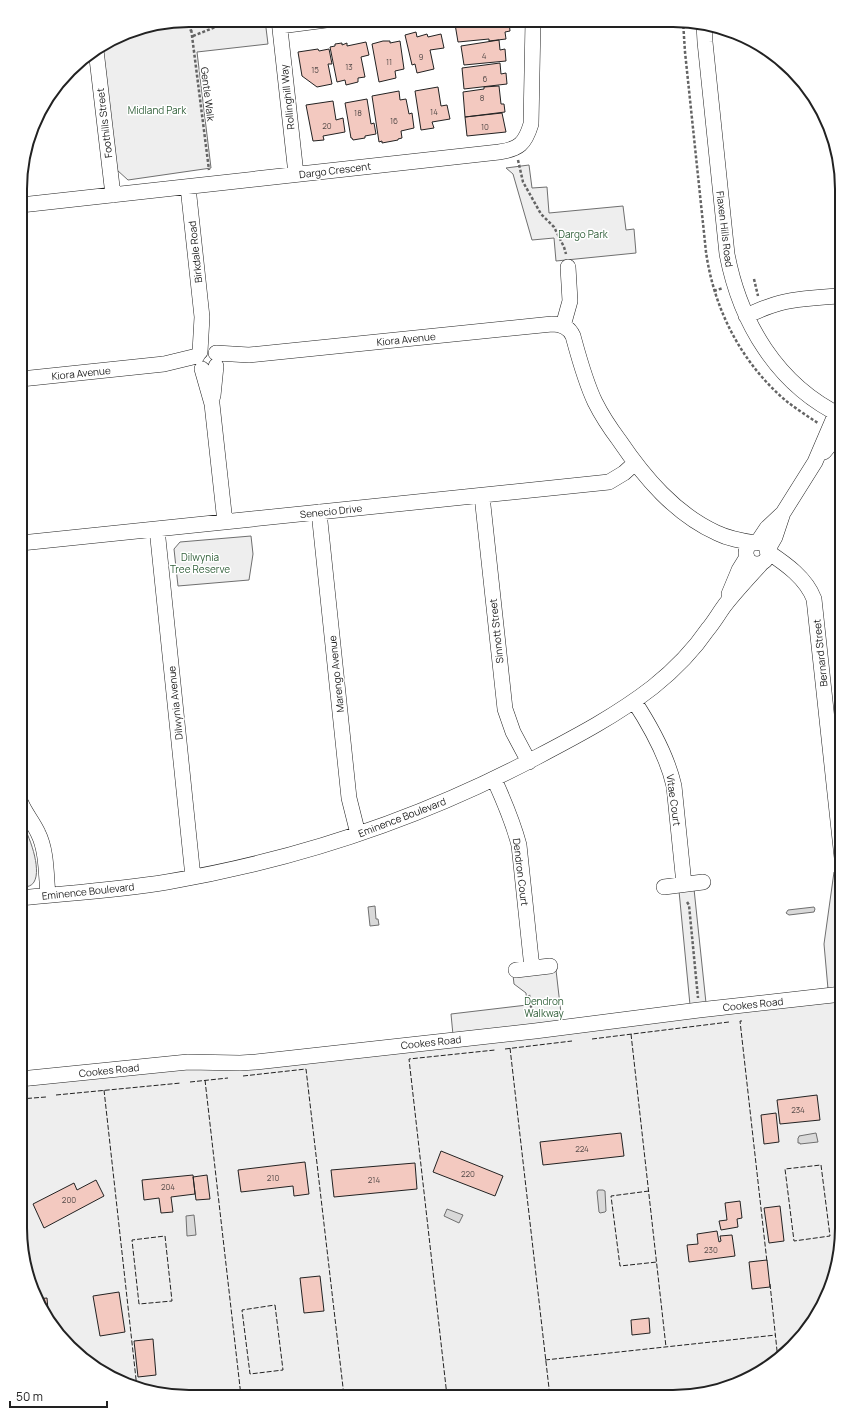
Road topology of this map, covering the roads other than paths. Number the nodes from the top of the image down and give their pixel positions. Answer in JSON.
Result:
{"nodes":[{"id":1,"x":279,"y":27,"type":"edge"},
{"id":2,"x":532,"y":27,"type":"edge"},
{"id":3,"x":704,"y":30,"type":"edge"},
{"id":4,"x":97,"y":56,"type":"edge"},
{"id":5,"x":296,"y":174,"type":"junction"},
{"id":6,"x":188,"y":187,"type":"junction"},
{"id":7,"x":113,"y":195,"type":"junction"},
{"id":8,"x":27,"y":204,"type":"edge"},
{"id":9,"x":568,"y":267,"type":"road end"},
{"id":10,"x":835,"y":297,"type":"edge"},
{"id":11,"x":746,"y":316,"type":"junction"},
{"id":12,"x":563,"y":326,"type":"junction"},
{"id":13,"x":208,"y":360,"type":"junction"},
{"id":14,"x":27,"y":378,"type":"edge"},
{"id":15,"x":835,"y":412,"type":"edge"},
{"id":16,"x":835,"y":422,"type":"edge"},
{"id":17,"x":835,"y":438,"type":"edge"},
{"id":18,"x":815,"y":462,"type":"junction"},
{"id":19,"x":635,"y":463,"type":"junction"},
{"id":20,"x":482,"y":496,"type":"junction"},
{"id":21,"x":319,"y":512,"type":"junction"},
{"id":22,"x":226,"y":522,"type":"junction"},
{"id":23,"x":157,"y":529,"type":"junction"},
{"id":24,"x":717,"y":534,"type":"junction"},
{"id":25,"x":27,"y":542,"type":"edge"},
{"id":26,"x":762,"y":552,"type":"junction"},
{"id":27,"x":746,"y":557,"type":"junction"},
{"id":28,"x":724,"y":606,"type":"junction"},
{"id":29,"x":634,"y":701,"type":"junction"},
{"id":30,"x":529,"y":762,"type":"junction"},
{"id":31,"x":494,"y":779,"type":"junction"},
{"id":32,"x":835,"y":793,"type":"edge"},
{"id":33,"x":27,"y":814,"type":"edge"},
{"id":34,"x":358,"y":834,"type":"junction"},
{"id":35,"x":193,"y":877,"type":"junction"},
{"id":36,"x":704,"y":882,"type":"dead end"},
{"id":37,"x":684,"y":884,"type":"junction"},
{"id":38,"x":664,"y":887,"type":"dead end"},
{"id":39,"x":48,"y":895,"type":"junction"},
{"id":40,"x":27,"y":897,"type":"edge"},
{"id":41,"x":550,"y":966,"type":"dead end"},
{"id":42,"x":532,"y":968,"type":"junction"},
{"id":43,"x":516,"y":970,"type":"dead end"},
{"id":44,"x":835,"y":990,"type":"edge"},
{"id":45,"x":27,"y":1078,"type":"edge"}],
"edges":[{"from":1,"to":5,"type":"street","name":"Rollinghill Way"},
{"from":2,"to":5,"type":"street","name":"Dargo Crescent"},
{"from":3,"to":11,"type":"street","name":"Flaxen Hills Road"},
{"from":4,"to":7,"type":"street","name":"Foothills Street"},
{"from":5,"to":6,"type":"street","name":"Dargo Crescent"},
{"from":6,"to":7,"type":"street","name":"Dargo Crescent"},
{"from":6,"to":13,"type":"street","name":"Birkdale Road"},
{"from":7,"to":8,"type":"street","name":"Dargo Crescent"},
{"from":9,"to":12,"type":"street"},
{"from":10,"to":11,"type":"street"},
{"from":11,"to":15,"type":"street","name":"Flaxen Hills Road"},
{"from":12,"to":13,"type":"street","name":"Kiora Avenue"},
{"from":12,"to":19,"type":"street"},
{"from":13,"to":14,"type":"street","name":"Kiora Avenue"},
{"from":13,"to":22,"type":"street","name":"Birkdale Road"},
{"from":16,"to":18,"type":"street","name":"Eminence Boulevard"},
{"from":17,"to":18,"type":"street","name":"Eminence Boulevard"},
{"from":18,"to":26,"type":"street","name":"Eminence Boulevard"},
{"from":19,"to":20,"type":"street","name":"Senecio Drive"},
{"from":19,"to":24,"type":"street"},
{"from":20,"to":21,"type":"street","name":"Senecio Drive"},
{"from":20,"to":30,"type":"street","name":"Sinnott Street"},
{"from":21,"to":22,"type":"street","name":"Senecio Drive"},
{"from":21,"to":34,"type":"street","name":"Marengo Avenue"},
{"from":22,"to":23,"type":"street","name":"Senecio Drive"},
{"from":23,"to":25,"type":"street","name":"Senecio Drive"},
{"from":23,"to":35,"type":"street","name":"Dilwynia Avenue"},
{"from":24,"to":26,"type":"street"},
{"from":24,"to":27,"type":"street"},
{"from":26,"to":27,"type":"street"},
{"from":26,"to":28,"type":"street","name":"Eminence Boulevard"},
{"from":26,"to":32,"type":"street","name":"Bernard Street"},
{"from":27,"to":28,"type":"street","name":"Eminence Boulevard"},
{"from":28,"to":29,"type":"street","name":"Eminence Boulevard"},
{"from":29,"to":30,"type":"street","name":"Eminence Boulevard"},
{"from":29,"to":37,"type":"street","name":"Vitae Court"},
{"from":30,"to":31,"type":"street","name":"Eminence Boulevard"},
{"from":31,"to":34,"type":"street","name":"Eminence Boulevard"},
{"from":31,"to":42,"type":"street","name":"Dendron Court"},
{"from":33,"to":39,"type":"street"},
{"from":34,"to":35,"type":"street","name":"Eminence Boulevard"},
{"from":35,"to":39,"type":"street","name":"Eminence Boulevard"},
{"from":36,"to":37,"type":"street"},
{"from":37,"to":38,"type":"street"},
{"from":39,"to":40,"type":"street","name":"Eminence Boulevard"},
{"from":41,"to":42,"type":"street"},
{"from":42,"to":43,"type":"street"},
{"from":44,"to":45,"type":"street","name":"Cookes Road"}]}
